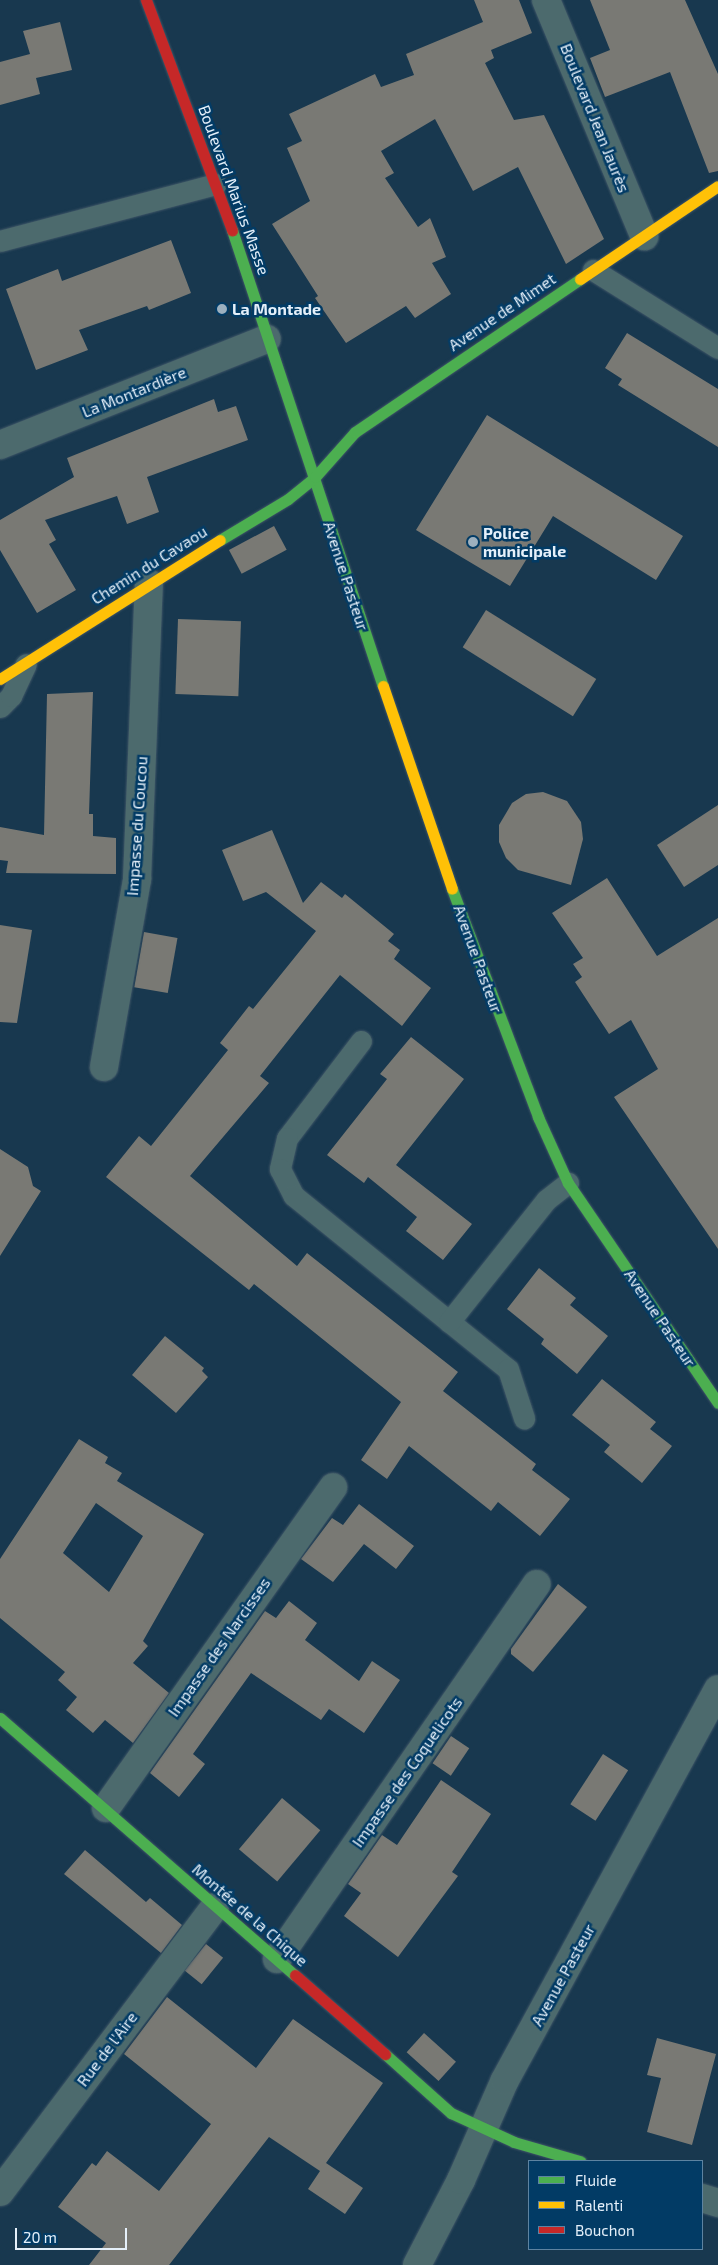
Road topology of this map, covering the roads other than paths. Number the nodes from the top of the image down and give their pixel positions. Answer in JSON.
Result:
{"nodes":[{"id":1,"x":146,"y":0,"type":"edge"},
{"id":2,"x":546,"y":0,"type":"edge"},
{"id":3,"x":216,"y":184,"type":"junction"},
{"id":4,"x":718,"y":186,"type":"edge"},
{"id":5,"x":644,"y":236,"type":"junction"},
{"id":6,"x":0,"y":241,"type":"edge"},
{"id":7,"x":593,"y":270,"type":"junction"},
{"id":8,"x":267,"y":338,"type":"junction"},
{"id":9,"x":718,"y":348,"type":"edge"},
{"id":10,"x":0,"y":445,"type":"edge"},
{"id":11,"x":315,"y":477,"type":"junction"},
{"id":12,"x":149,"y":583,"type":"junction"},
{"id":13,"x":26,"y":664,"type":"junction"},
{"id":14,"x":0,"y":679,"type":"edge"},
{"id":15,"x":0,"y":707,"type":"edge"},
{"id":16,"x":362,"y":1041,"type":"dead end"},
{"id":17,"x":104,"y":1067,"type":"dead end"},
{"id":18,"x":568,"y":1183,"type":"junction"},
{"id":19,"x":449,"y":1322,"type":"junction"},
{"id":20,"x":718,"y":1404,"type":"edge"},
{"id":21,"x":524,"y":1418,"type":"dead end"},
{"id":22,"x":333,"y":1487,"type":"dead end"},
{"id":23,"x":537,"y":1584,"type":"dead end"},
{"id":24,"x":718,"y":1689,"type":"edge"},
{"id":25,"x":0,"y":1718,"type":"edge"},
{"id":26,"x":106,"y":1808,"type":"junction"},
{"id":27,"x":215,"y":1907,"type":"junction"},
{"id":28,"x":277,"y":1959,"type":"junction"},
{"id":29,"x":484,"y":2128,"type":"junction"},
{"id":30,"x":577,"y":2160,"type":"edge"},
{"id":31,"x":0,"y":2192,"type":"edge"},
{"id":32,"x":703,"y":2198,"type":"edge"},
{"id":33,"x":718,"y":2203,"type":"edge"},
{"id":34,"x":417,"y":2265,"type":"edge"}],
"edges":[{"from":1,"to":3,"type":"street","name":"Boulevard Marius Masse"},
{"from":2,"to":5,"type":"street","name":"Boulevard Jean Jaurès"},
{"from":3,"to":6,"type":"lane"},
{"from":3,"to":8,"type":"street","name":"Boulevard Marius Masse"},
{"from":4,"to":5,"type":"street","name":"Avenue de Mimet"},
{"from":5,"to":7,"type":"street","name":"Avenue de Mimet"},
{"from":7,"to":9,"type":"lane"},
{"from":7,"to":11,"type":"street","name":"Avenue de Mimet"},
{"from":8,"to":10,"type":"street","name":"La Montardière"},
{"from":8,"to":11,"type":"street","name":"Boulevard Marius Masse"},
{"from":11,"to":12,"type":"street","name":"Chemin du Cavaou"},
{"from":11,"to":18,"type":"street","name":"Avenue Pasteur"},
{"from":12,"to":13,"type":"street","name":"Chemin du Cavaou"},
{"from":12,"to":17,"type":"street","name":"Impasse du Coucou"},
{"from":13,"to":14,"type":"street","name":"Chemin du Cavaou"},
{"from":13,"to":15,"type":"lane"},
{"from":16,"to":19,"type":"lane"},
{"from":18,"to":19,"type":"lane"},
{"from":18,"to":20,"type":"street","name":"Avenue Pasteur"},
{"from":19,"to":21,"type":"lane"},
{"from":22,"to":26,"type":"street","name":"Impasse des Narcisses"},
{"from":23,"to":28,"type":"street","name":"Impasse des Coquelicots"},
{"from":24,"to":29,"type":"street","name":"Avenue Pasteur"},
{"from":25,"to":26,"type":"street","name":"Montée de la Chique"},
{"from":26,"to":27,"type":"street","name":"Montée de la Chique"},
{"from":27,"to":28,"type":"street","name":"Montée de la Chique"},
{"from":27,"to":31,"type":"street","name":"Rue de l'Aire"},
{"from":28,"to":29,"type":"street","name":"Montée de la Chique"},
{"from":29,"to":30,"type":"street","name":"Montée de la Chique"},
{"from":29,"to":34,"type":"street","name":"Avenue Pasteur"},
{"from":32,"to":33,"type":"street"}]}
